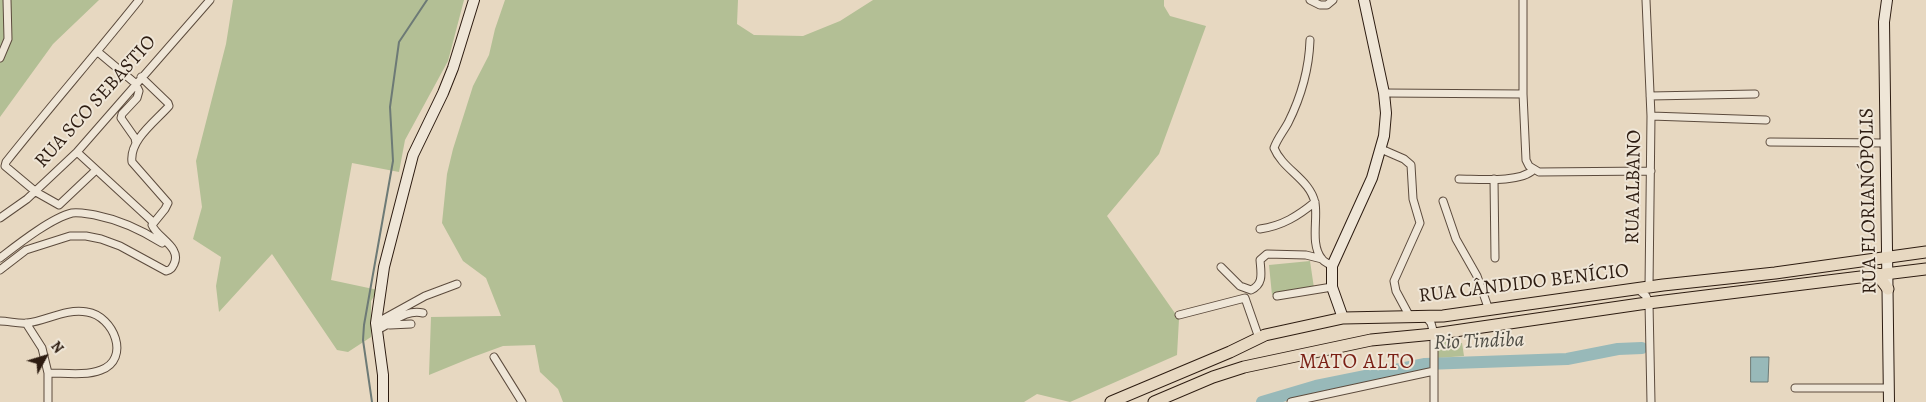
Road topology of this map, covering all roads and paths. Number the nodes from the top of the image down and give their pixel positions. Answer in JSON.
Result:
{"nodes":[{"id":1,"x":8,"y":0,"type":"edge"},
{"id":2,"x":139,"y":0,"type":"edge"},
{"id":3,"x":210,"y":0,"type":"edge"},
{"id":4,"x":474,"y":0,"type":"edge"},
{"id":5,"x":1310,"y":0,"type":"edge"},
{"id":6,"x":1333,"y":0,"type":"edge"},
{"id":7,"x":1364,"y":0,"type":"edge"},
{"id":8,"x":1523,"y":0,"type":"edge"},
{"id":9,"x":1646,"y":0,"type":"edge"},
{"id":10,"x":1887,"y":0,"type":"edge"},
{"id":11,"x":1310,"y":40,"type":"dead end"},
{"id":12,"x":98,"y":52,"type":"junction"},
{"id":13,"x":0,"y":58,"type":"edge"},
{"id":14,"x":141,"y":77,"type":"junction"},
{"id":15,"x":135,"y":83,"type":"junction"},
{"id":16,"x":1384,"y":93,"type":"junction"},
{"id":17,"x":1523,"y":94,"type":"junction"},
{"id":18,"x":1755,"y":94,"type":"dead end"},
{"id":19,"x":1650,"y":96,"type":"junction"},
{"id":20,"x":1651,"y":116,"type":"junction"},
{"id":21,"x":1766,"y":120,"type":"dead end"},
{"id":22,"x":1770,"y":142,"type":"dead end"},
{"id":23,"x":136,"y":143,"type":"junction"},
{"id":24,"x":1885,"y":143,"type":"junction"},
{"id":25,"x":1381,"y":149,"type":"junction"},
{"id":26,"x":77,"y":152,"type":"junction"},
{"id":27,"x":96,"y":170,"type":"junction"},
{"id":28,"x":1534,"y":170,"type":"junction"},
{"id":29,"x":1651,"y":171,"type":"junction"},
{"id":30,"x":1459,"y":179,"type":"dead end"},
{"id":31,"x":1494,"y":179,"type":"junction"},
{"id":32,"x":36,"y":192,"type":"junction"},
{"id":33,"x":1444,"y":201,"type":"dead end"},
{"id":34,"x":1315,"y":202,"type":"junction"},
{"id":35,"x":0,"y":218,"type":"edge"},
{"id":36,"x":153,"y":222,"type":"junction"},
{"id":37,"x":1260,"y":229,"type":"dead end"},
{"id":38,"x":173,"y":250,"type":"junction"},
{"id":39,"x":1926,"y":252,"type":"edge"},
{"id":40,"x":1887,"y":256,"type":"junction"},
{"id":41,"x":0,"y":258,"type":"edge"},
{"id":42,"x":1495,"y":258,"type":"dead end"},
{"id":43,"x":1322,"y":259,"type":"junction"},
{"id":44,"x":1332,"y":266,"type":"junction"},
{"id":45,"x":1221,"y":267,"type":"dead end"},
{"id":46,"x":1926,"y":269,"type":"edge"},
{"id":47,"x":0,"y":270,"type":"edge"},
{"id":48,"x":1882,"y":273,"type":"junction"},
{"id":49,"x":456,"y":284,"type":"dead end"},
{"id":50,"x":1332,"y":287,"type":"junction"},
{"id":51,"x":1643,"y":288,"type":"junction"},
{"id":52,"x":1888,"y":289,"type":"joint"},
{"id":53,"x":1277,"y":296,"type":"dead end"},
{"id":54,"x":1649,"y":303,"type":"junction"},
{"id":55,"x":1489,"y":310,"type":"junction"},
{"id":56,"x":423,"y":313,"type":"dead end"},
{"id":57,"x":1179,"y":315,"type":"dead end"},
{"id":58,"x":1410,"y":317,"type":"junction"},
{"id":59,"x":1426,"y":317,"type":"junction"},
{"id":60,"x":1343,"y":318,"type":"junction"},
{"id":61,"x":0,"y":321,"type":"edge"},
{"id":62,"x":26,"y":323,"type":"junction"},
{"id":63,"x":411,"y":324,"type":"dead end"},
{"id":64,"x":387,"y":325,"type":"junction"},
{"id":65,"x":377,"y":326,"type":"junction"},
{"id":66,"x":1434,"y":334,"type":"junction"},
{"id":67,"x":1259,"y":338,"type":"junction"},
{"id":68,"x":494,"y":358,"type":"dead end"},
{"id":69,"x":1433,"y":366,"type":"junction"},
{"id":70,"x":48,"y":373,"type":"junction"},
{"id":71,"x":1795,"y":388,"type":"dead end"},
{"id":72,"x":1888,"y":388,"type":"junction"},
{"id":73,"x":1178,"y":397,"type":"edge"},
{"id":74,"x":48,"y":402,"type":"edge"},
{"id":75,"x":383,"y":402,"type":"edge"},
{"id":76,"x":522,"y":402,"type":"edge"},
{"id":77,"x":1111,"y":402,"type":"edge"},
{"id":78,"x":1154,"y":402,"type":"edge"},
{"id":79,"x":1291,"y":402,"type":"edge"},
{"id":80,"x":1434,"y":402,"type":"edge"},
{"id":81,"x":1651,"y":402,"type":"edge"},
{"id":82,"x":1888,"y":402,"type":"edge"}],
"edges":[{"from":1,"to":13,"type":"street"},
{"from":2,"to":12,"type":"street"},
{"from":3,"to":14,"type":"street","name":"RUA SCO SEBASTIO"},
{"from":4,"to":65,"type":"street"},
{"from":5,"to":6,"type":"street"},
{"from":7,"to":16,"type":"street"},
{"from":8,"to":17,"type":"street"},
{"from":9,"to":19,"type":"street","name":"RUA ALBANO"},
{"from":10,"to":24,"type":"street","name":"RUA FLORIANÓPOLIS"},
{"from":11,"to":34,"type":"street"},
{"from":12,"to":15,"type":"street"},
{"from":12,"to":32,"type":"street"},
{"from":14,"to":15,"type":"street","name":"RUA SCO SEBASTIO"},
{"from":14,"to":23,"type":"street"},
{"from":15,"to":23,"type":"street"},
{"from":15,"to":26,"type":"street","name":"RUA SCO SEBASTIO"},
{"from":16,"to":17,"type":"street"},
{"from":16,"to":25,"type":"street"},
{"from":17,"to":28,"type":"street"},
{"from":18,"to":19,"type":"street"},
{"from":19,"to":20,"type":"street","name":"RUA ALBANO"},
{"from":20,"to":21,"type":"street","name":"RUA ALBANO"},
{"from":20,"to":29,"type":"street","name":"RUA ALBANO"},
{"from":22,"to":24,"type":"street"},
{"from":23,"to":36,"type":"street"},
{"from":24,"to":40,"type":"street","name":"RUA FLORIANÓPOLIS"},
{"from":25,"to":44,"type":"street"},
{"from":25,"to":58,"type":"street"},
{"from":26,"to":27,"type":"street"},
{"from":26,"to":32,"type":"street","name":"RUA SCO SEBASTIO"},
{"from":27,"to":32,"type":"street"},
{"from":27,"to":36,"type":"street"},
{"from":28,"to":29,"type":"street"},
{"from":28,"to":31,"type":"street"},
{"from":29,"to":51,"type":"street","name":"RUA ALBANO"},
{"from":30,"to":31,"type":"street"},
{"from":31,"to":42,"type":"street"},
{"from":32,"to":35,"type":"street","name":"RUA SCO SEBASTIO"},
{"from":33,"to":55,"type":"street"},
{"from":34,"to":37,"type":"street"},
{"from":34,"to":43,"type":"street"},
{"from":36,"to":38,"type":"street"},
{"from":38,"to":41,"type":"street"},
{"from":38,"to":47,"type":"street"},
{"from":39,"to":40,"type":"main road","name":"RUA CÂNDIDO BENÍCIO"},
{"from":40,"to":48,"type":"street","name":"RUA FLORIANÓPOLIS"},
{"from":40,"to":51,"type":"main road","name":"RUA CÂNDIDO BENÍCIO"},
{"from":43,"to":44,"type":"street"},
{"from":43,"to":45,"type":"street"},
{"from":44,"to":50,"type":"street"},
{"from":46,"to":48,"type":"main road","name":"RUA CÂNDIDO BENÍCIO"},
{"from":48,"to":52,"type":"main road"},
{"from":48,"to":54,"type":"main road","name":"RUA CÂNDIDO BENÍCIO"},
{"from":49,"to":65,"type":"street"},
{"from":50,"to":53,"type":"street"},
{"from":50,"to":60,"type":"street"},
{"from":51,"to":54,"type":"street"},
{"from":51,"to":55,"type":"main road","name":"RUA CÂNDIDO BENÍCIO"},
{"from":52,"to":72,"type":"street","name":"RUA FLORIANÓPOLIS"},
{"from":54,"to":66,"type":"main road","name":"RUA CÂNDIDO BENÍCIO"},
{"from":54,"to":81,"type":"street"},
{"from":55,"to":59,"type":"main road","name":"RUA CÂNDIDO BENÍCIO"},
{"from":56,"to":64,"type":"street"},
{"from":57,"to":67,"type":"street"},
{"from":58,"to":59,"type":"main road","name":"RUA CÂNDIDO BENÍCIO"},
{"from":58,"to":60,"type":"main road","name":"RUA CÂNDIDO BENÍCIO"},
{"from":59,"to":66,"type":"street"},
{"from":60,"to":67,"type":"main road","name":"RUA CÂNDIDO BENÍCIO"},
{"from":61,"to":62,"type":"street"},
{"from":62,"to":70,"type":"street"},
{"from":62,"to":70,"type":"street"},
{"from":63,"to":64,"type":"street"},
{"from":64,"to":65,"type":"street"},
{"from":65,"to":75,"type":"street"},
{"from":66,"to":69,"type":"street"},
{"from":66,"to":73,"type":"main road","name":"RUA CÂNDIDO BENÍCIO"},
{"from":67,"to":77,"type":"main road","name":"RUA CÂNDIDO BENÍCIO"},
{"from":68,"to":76,"type":"street"},
{"from":69,"to":79,"type":"street"},
{"from":69,"to":80,"type":"street"},
{"from":70,"to":74,"type":"street"},
{"from":71,"to":72,"type":"street"},
{"from":72,"to":82,"type":"street","name":"RUA FLORIANÓPOLIS"},
{"from":73,"to":78,"type":"main road","name":"RUA CÂNDIDO BENÍCIO"}]}
